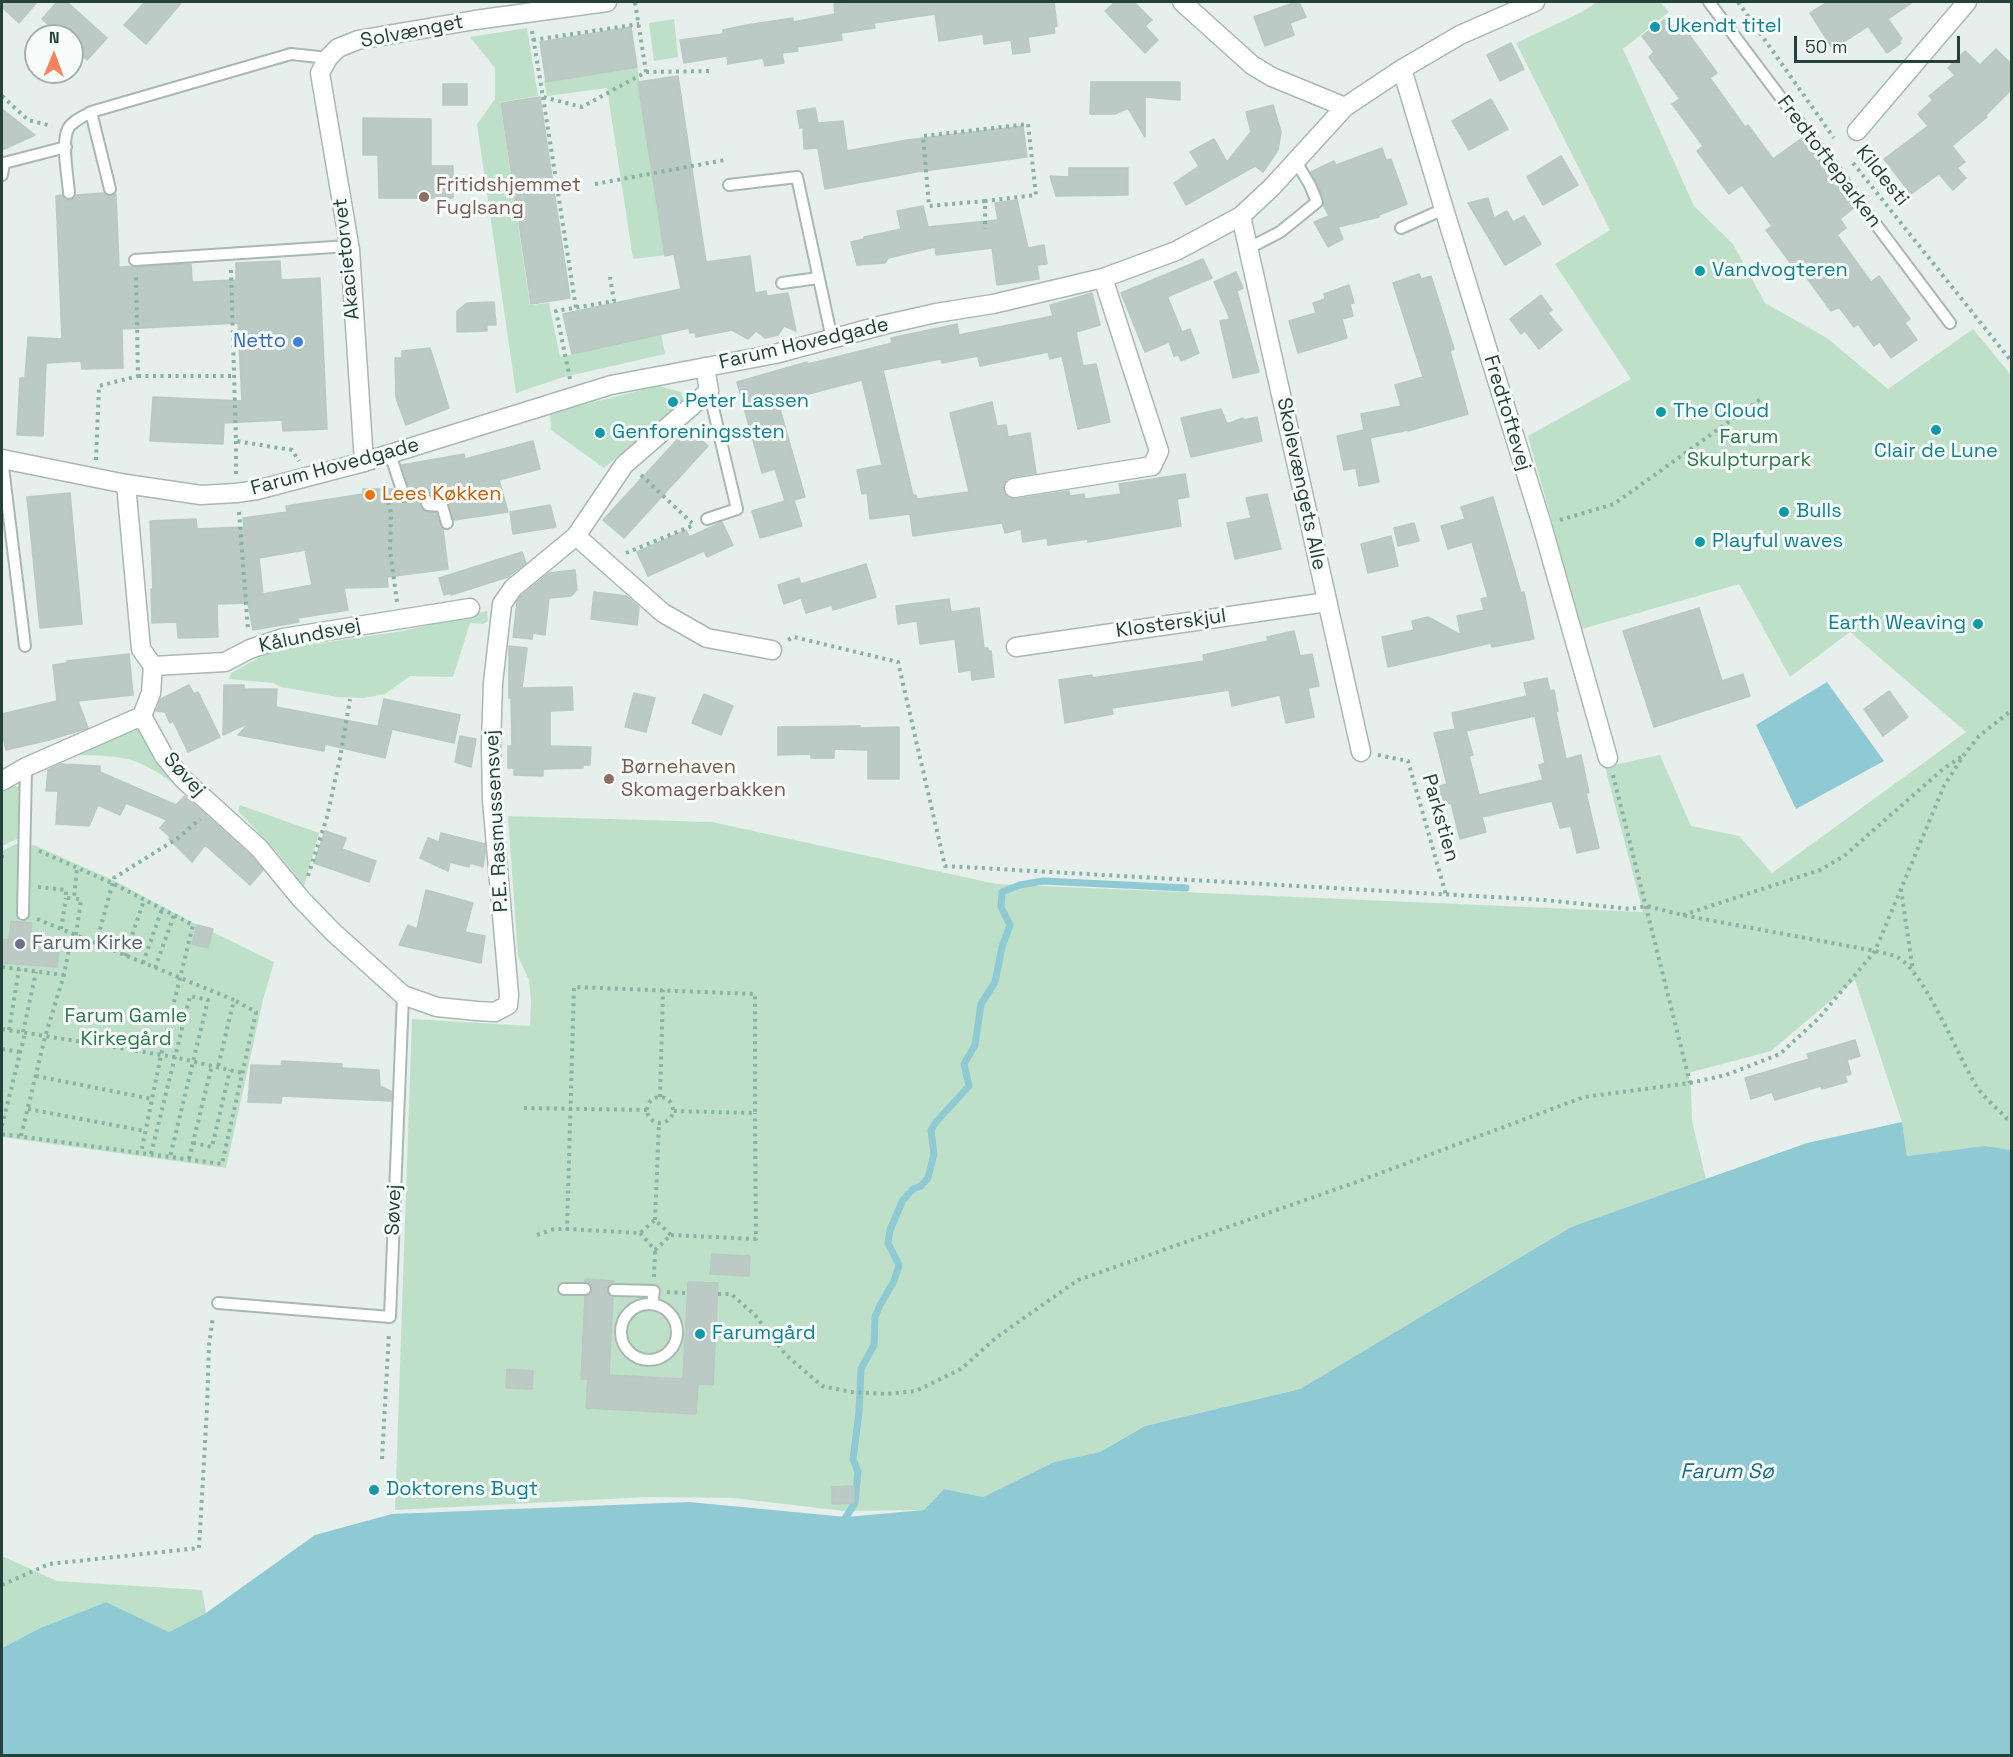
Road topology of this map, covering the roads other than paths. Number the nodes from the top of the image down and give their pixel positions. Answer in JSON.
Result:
{"nodes":[{"id":1,"x":475,"y":2,"type":"edge"},
{"id":2,"x":607,"y":2,"type":"edge"},
{"id":3,"x":1182,"y":2,"type":"edge"},
{"id":4,"x":1535,"y":2,"type":"edge"},
{"id":5,"x":1709,"y":2,"type":"edge"},
{"id":6,"x":1967,"y":2,"type":"edge"},
{"id":7,"x":475,"y":20,"type":"junction"},
{"id":8,"x":328,"y":58,"type":"junction"},
{"id":9,"x":1402,"y":69,"type":"junction"},
{"id":10,"x":1345,"y":107,"type":"junction"},
{"id":11,"x":91,"y":112,"type":"junction"},
{"id":12,"x":1857,"y":131,"type":"dead end"},
{"id":13,"x":66,"y":147,"type":"junction"},
{"id":14,"x":1295,"y":160,"type":"junction"},
{"id":15,"x":2,"y":175,"type":"edge"},
{"id":16,"x":729,"y":185,"type":"dead end"},
{"id":17,"x":110,"y":189,"type":"dead end"},
{"id":18,"x":69,"y":193,"type":"dead end"},
{"id":19,"x":1444,"y":209,"type":"junction"},
{"id":20,"x":1241,"y":216,"type":"junction"},
{"id":21,"x":1401,"y":228,"type":"dead end"},
{"id":22,"x":349,"y":246,"type":"junction"},
{"id":23,"x":1249,"y":248,"type":"junction"},
{"id":24,"x":135,"y":260,"type":"road end"},
{"id":25,"x":818,"y":278,"type":"junction"},
{"id":26,"x":1103,"y":278,"type":"junction"},
{"id":27,"x":782,"y":283,"type":"dead end"},
{"id":28,"x":1950,"y":322,"type":"dead end"},
{"id":29,"x":832,"y":339,"type":"junction"},
{"id":30,"x":705,"y":367,"type":"junction"},
{"id":31,"x":709,"y":392,"type":"junction"},
{"id":32,"x":390,"y":454,"type":"junction"},
{"id":33,"x":2,"y":459,"type":"edge"},
{"id":34,"x":364,"y":462,"type":"junction"},
{"id":35,"x":126,"y":484,"type":"junction"},
{"id":36,"x":1014,"y":488,"type":"dead end"},
{"id":37,"x":707,"y":519,"type":"road end"},
{"id":38,"x":447,"y":523,"type":"dead end"},
{"id":39,"x":576,"y":536,"type":"junction"},
{"id":40,"x":1327,"y":602,"type":"junction"},
{"id":41,"x":470,"y":608,"type":"dead end"},
{"id":42,"x":25,"y":646,"type":"dead end"},
{"id":43,"x":1016,"y":647,"type":"dead end"},
{"id":44,"x":772,"y":650,"type":"road end"},
{"id":45,"x":153,"y":666,"type":"junction"},
{"id":46,"x":142,"y":717,"type":"junction"},
{"id":47,"x":1361,"y":752,"type":"road end"},
{"id":48,"x":1608,"y":758,"type":"road end"},
{"id":49,"x":26,"y":767,"type":"junction"},
{"id":50,"x":2,"y":781,"type":"edge"},
{"id":51,"x":23,"y":914,"type":"road end"},
{"id":52,"x":403,"y":995,"type":"junction"},
{"id":53,"x":477,"y":1011,"type":"joint"},
{"id":54,"x":564,"y":1289,"type":"dead end"},
{"id":55,"x":585,"y":1289,"type":"dead end"},
{"id":56,"x":614,"y":1290,"type":"dead end"},
{"id":57,"x":218,"y":1303,"type":"road end"},
{"id":58,"x":652,"y":1304,"type":"junction"}],
"edges":[{"from":1,"to":7,"type":"street"},
{"from":2,"to":7,"type":"street","name":"Solvænget"},
{"from":3,"to":10,"type":"street"},
{"from":4,"to":9,"type":"street","name":"Farum Hovedgade"},
{"from":5,"to":28,"type":"lane","name":"Fredtofteparken"},
{"from":6,"to":12,"type":"street"},
{"from":7,"to":8,"type":"street","name":"Solvænget"},
{"from":8,"to":11,"type":"lane"},
{"from":8,"to":22,"type":"street","name":"Akacietorvet"},
{"from":9,"to":10,"type":"street","name":"Farum Hovedgade"},
{"from":9,"to":19,"type":"street","name":"Fredtoftevej"},
{"from":10,"to":14,"type":"street","name":"Farum Hovedgade"},
{"from":11,"to":13,"type":"lane"},
{"from":11,"to":17,"type":"lane"},
{"from":13,"to":15,"type":"lane"},
{"from":13,"to":18,"type":"lane"},
{"from":14,"to":20,"type":"street","name":"Farum Hovedgade"},
{"from":14,"to":23,"type":"lane"},
{"from":16,"to":25,"type":"lane"},
{"from":19,"to":21,"type":"lane"},
{"from":19,"to":48,"type":"street","name":"Fredtoftevej"},
{"from":20,"to":23,"type":"street","name":"Skolevængets Alle"},
{"from":20,"to":26,"type":"street","name":"Farum Hovedgade"},
{"from":22,"to":24,"type":"lane"},
{"from":22,"to":34,"type":"street","name":"Akacietorvet"},
{"from":23,"to":40,"type":"street","name":"Skolevængets Alle"},
{"from":25,"to":27,"type":"lane"},
{"from":25,"to":29,"type":"lane"},
{"from":26,"to":29,"type":"street","name":"Farum Hovedgade"},
{"from":26,"to":36,"type":"street"},
{"from":29,"to":30,"type":"street","name":"Farum Hovedgade"},
{"from":30,"to":31,"type":"street"},
{"from":30,"to":32,"type":"street","name":"Farum Hovedgade"},
{"from":31,"to":37,"type":"lane"},
{"from":31,"to":39,"type":"street"},
{"from":32,"to":34,"type":"street","name":"Farum Hovedgade"},
{"from":32,"to":38,"type":"lane"},
{"from":33,"to":35,"type":"street","name":"Farum Hovedgade"},
{"from":33,"to":42,"type":"lane"},
{"from":34,"to":35,"type":"street","name":"Farum Hovedgade"},
{"from":35,"to":45,"type":"street"},
{"from":39,"to":44,"type":"street"},
{"from":39,"to":53,"type":"street","name":"P.E. Rasmussensvej"},
{"from":40,"to":43,"type":"street","name":"Klosterskjul"},
{"from":40,"to":47,"type":"street","name":"Skolevængets Alle"},
{"from":41,"to":45,"type":"street","name":"Kålundsvej"},
{"from":45,"to":46,"type":"street"},
{"from":46,"to":49,"type":"street"},
{"from":46,"to":52,"type":"street","name":"Søvej"},
{"from":49,"to":50,"type":"street"},
{"from":49,"to":51,"type":"lane"},
{"from":52,"to":53,"type":"street","name":"Søvej"},
{"from":52,"to":57,"type":"lane","name":"Søvej"},
{"from":54,"to":55,"type":"lane"},
{"from":56,"to":58,"type":"lane"},
{"from":58,"to":58,"type":"lane"}]}
